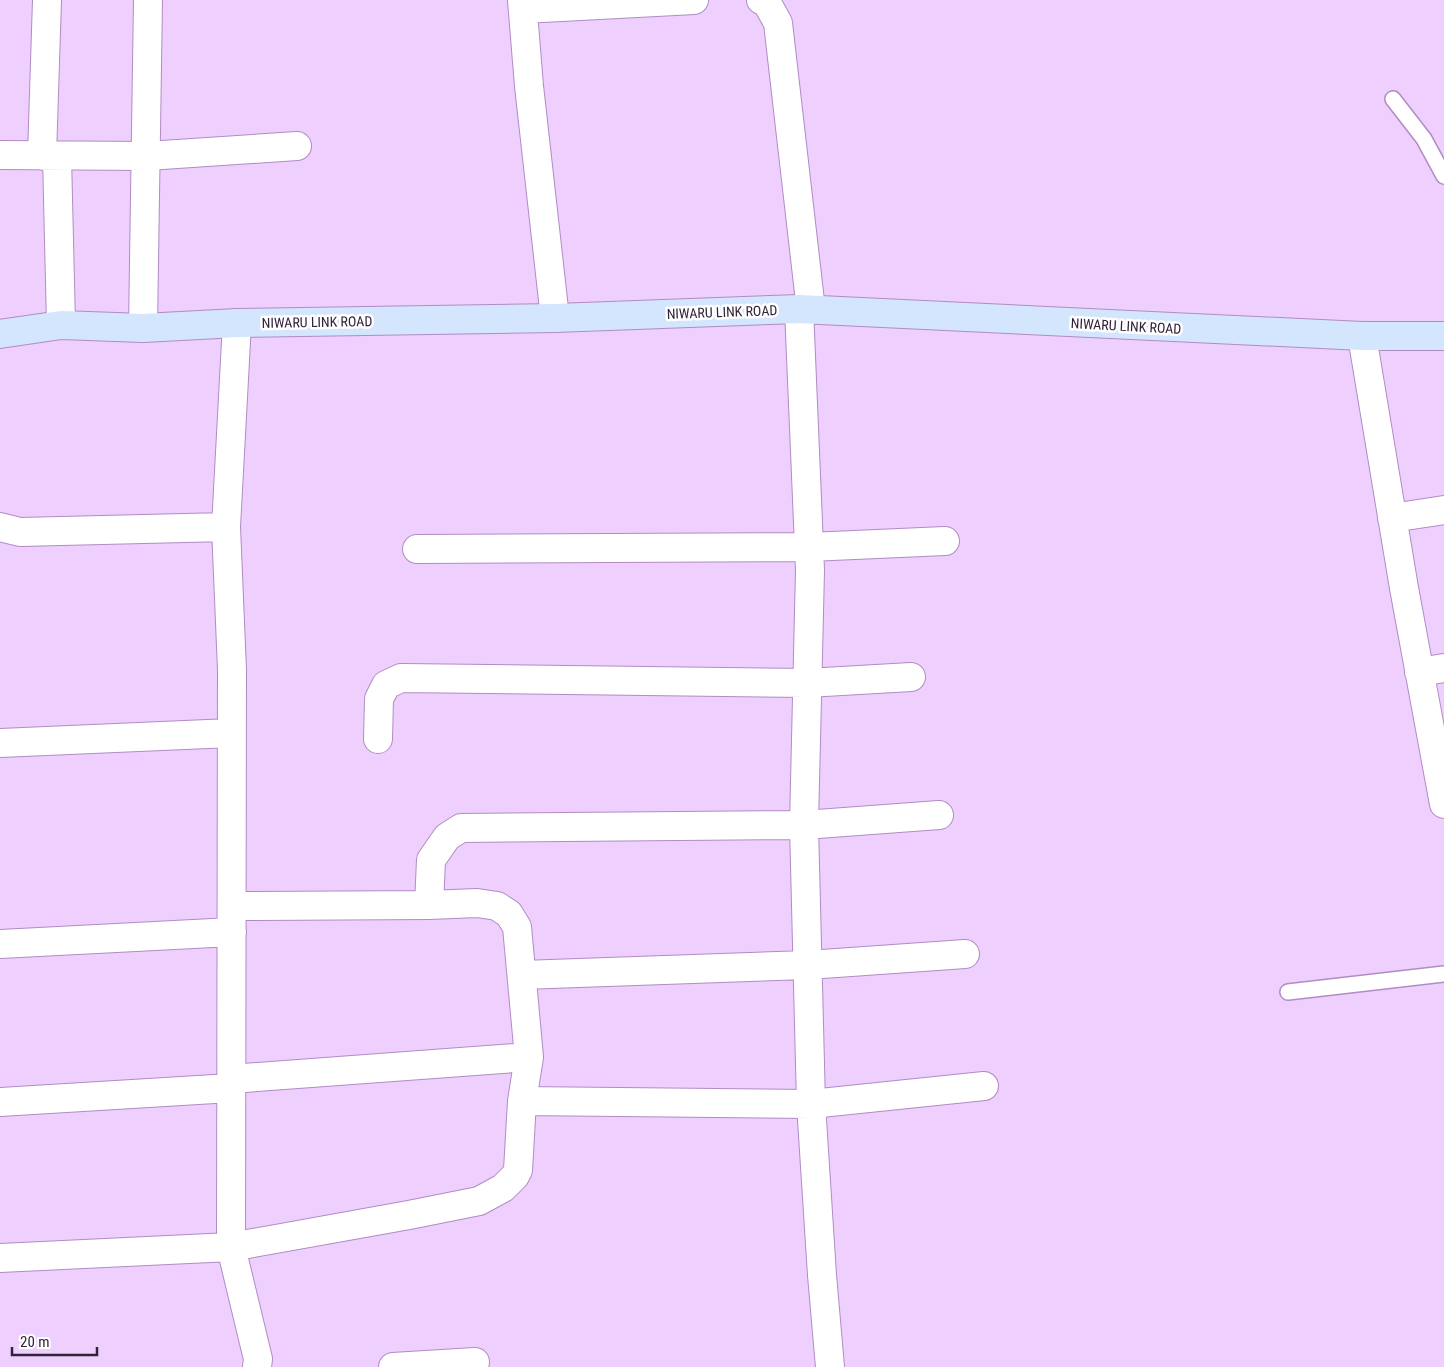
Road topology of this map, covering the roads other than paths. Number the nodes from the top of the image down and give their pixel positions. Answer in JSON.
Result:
{"nodes":[{"id":1,"x":47,"y":0,"type":"edge"},
{"id":2,"x":148,"y":0,"type":"edge"},
{"id":3,"x":694,"y":0,"type":"edge"},
{"id":4,"x":761,"y":0,"type":"edge"},
{"id":5,"x":523,"y":4,"type":"edge"},
{"id":6,"x":1393,"y":99,"type":"dead end"},
{"id":7,"x":297,"y":146,"type":"dead end"},
{"id":8,"x":0,"y":155,"type":"edge"},
{"id":9,"x":50,"y":156,"type":"junction"},
{"id":10,"x":147,"y":156,"type":"junction"},
{"id":11,"x":1444,"y":176,"type":"edge"},
{"id":12,"x":805,"y":310,"type":"junction"},
{"id":13,"x":554,"y":318,"type":"junction"},
{"id":14,"x":237,"y":323,"type":"junction"},
{"id":15,"x":61,"y":325,"type":"junction"},
{"id":16,"x":143,"y":328,"type":"junction"},
{"id":17,"x":0,"y":334,"type":"edge"},
{"id":18,"x":1362,"y":336,"type":"junction"},
{"id":19,"x":1444,"y":336,"type":"edge"},
{"id":20,"x":1444,"y":510,"type":"edge"},
{"id":21,"x":1392,"y":518,"type":"junction"},
{"id":22,"x":0,"y":527,"type":"edge"},
{"id":23,"x":226,"y":527,"type":"junction"},
{"id":24,"x":946,"y":540,"type":"dead end"},
{"id":25,"x":809,"y":547,"type":"junction"},
{"id":26,"x":418,"y":549,"type":"dead end"},
{"id":27,"x":1432,"y":670,"type":"edge"},
{"id":28,"x":911,"y":677,"type":"dead end"},
{"id":29,"x":807,"y":682,"type":"junction"},
{"id":30,"x":231,"y":733,"type":"junction"},
{"id":31,"x":378,"y":739,"type":"dead end"},
{"id":32,"x":0,"y":743,"type":"edge"},
{"id":33,"x":1444,"y":804,"type":"edge"},
{"id":34,"x":939,"y":815,"type":"dead end"},
{"id":35,"x":804,"y":825,"type":"junction"},
{"id":36,"x":429,"y":905,"type":"junction"},
{"id":37,"x":232,"y":919,"type":"junction"},
{"id":38,"x":0,"y":944,"type":"edge"},
{"id":39,"x":965,"y":954,"type":"dead end"},
{"id":40,"x":808,"y":965,"type":"junction"},
{"id":41,"x":1444,"y":974,"type":"edge"},
{"id":42,"x":522,"y":975,"type":"junction"},
{"id":43,"x":1288,"y":992,"type":"dead end"},
{"id":44,"x":529,"y":1057,"type":"junction"},
{"id":45,"x":231,"y":1083,"type":"junction"},
{"id":46,"x":984,"y":1086,"type":"dead end"},
{"id":47,"x":522,"y":1101,"type":"junction"},
{"id":48,"x":0,"y":1102,"type":"edge"},
{"id":49,"x":811,"y":1104,"type":"junction"},
{"id":50,"x":231,"y":1247,"type":"junction"},
{"id":51,"x":0,"y":1258,"type":"edge"},
{"id":52,"x":475,"y":1362,"type":"dead end"},
{"id":53,"x":257,"y":1367,"type":"edge"},
{"id":54,"x":393,"y":1367,"type":"edge"},
{"id":55,"x":830,"y":1367,"type":"edge"}],
"edges":[{"from":1,"to":9,"type":"street"},
{"from":2,"to":10,"type":"street"},
{"from":3,"to":5,"type":"street"},
{"from":4,"to":12,"type":"street"},
{"from":5,"to":13,"type":"street"},
{"from":6,"to":11,"type":"lane"},
{"from":7,"to":10,"type":"street"},
{"from":8,"to":9,"type":"street"},
{"from":9,"to":10,"type":"street"},
{"from":9,"to":15,"type":"street"},
{"from":10,"to":16,"type":"street"},
{"from":12,"to":13,"type":"street","name":"NIWARU LINK ROAD"},
{"from":12,"to":18,"type":"street","name":"NIWARU LINK ROAD"},
{"from":12,"to":25,"type":"street"},
{"from":13,"to":14,"type":"street","name":"NIWARU LINK ROAD"},
{"from":14,"to":16,"type":"street","name":"NIWARU LINK ROAD"},
{"from":14,"to":23,"type":"street"},
{"from":15,"to":16,"type":"street","name":"NIWARU LINK ROAD"},
{"from":15,"to":17,"type":"street","name":"NIWARU LINK ROAD"},
{"from":18,"to":19,"type":"street","name":"NIWARU LINK ROAD"},
{"from":18,"to":21,"type":"street"},
{"from":20,"to":21,"type":"street"},
{"from":21,"to":27,"type":"street"},
{"from":22,"to":23,"type":"street"},
{"from":23,"to":30,"type":"street"},
{"from":24,"to":25,"type":"street"},
{"from":25,"to":26,"type":"street"},
{"from":25,"to":29,"type":"street"},
{"from":27,"to":33,"type":"street"},
{"from":28,"to":29,"type":"street"},
{"from":29,"to":31,"type":"street"},
{"from":29,"to":35,"type":"street"},
{"from":30,"to":32,"type":"street"},
{"from":30,"to":37,"type":"street"},
{"from":34,"to":35,"type":"street"},
{"from":35,"to":36,"type":"street"},
{"from":35,"to":40,"type":"street"},
{"from":36,"to":37,"type":"street"},
{"from":36,"to":42,"type":"street"},
{"from":37,"to":38,"type":"street"},
{"from":37,"to":45,"type":"street"},
{"from":39,"to":40,"type":"street"},
{"from":40,"to":42,"type":"street"},
{"from":40,"to":49,"type":"street"},
{"from":41,"to":43,"type":"lane"},
{"from":42,"to":44,"type":"street"},
{"from":44,"to":45,"type":"street"},
{"from":44,"to":47,"type":"street"},
{"from":45,"to":48,"type":"street"},
{"from":45,"to":50,"type":"street"},
{"from":46,"to":49,"type":"street"},
{"from":47,"to":49,"type":"street"},
{"from":47,"to":50,"type":"street"},
{"from":49,"to":55,"type":"street"},
{"from":50,"to":51,"type":"street"},
{"from":50,"to":53,"type":"street"},
{"from":52,"to":54,"type":"street"}]}
